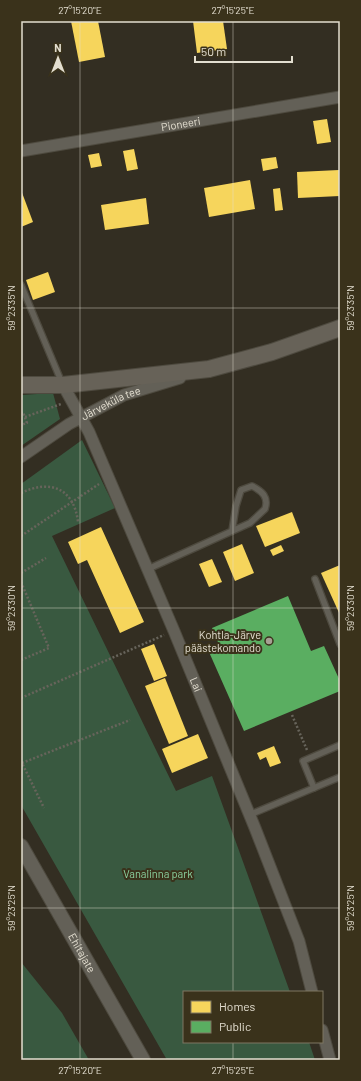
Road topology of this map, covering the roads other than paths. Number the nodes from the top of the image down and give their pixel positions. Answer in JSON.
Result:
{"nodes":[{"id":1,"x":340,"y":98,"type":"edge"},
{"id":2,"x":21,"y":151,"type":"edge"},
{"id":3,"x":21,"y":285,"type":"edge"},
{"id":4,"x":340,"y":328,"type":"edge"},
{"id":5,"x":209,"y":369,"type":"junction"},
{"id":6,"x":21,"y":385,"type":"edge"},
{"id":7,"x":63,"y":385,"type":"junction"},
{"id":8,"x":80,"y":417,"type":"junction"},
{"id":9,"x":21,"y":457,"type":"edge"},
{"id":10,"x":232,"y":531,"type":"junction"},
{"id":11,"x":148,"y":569,"type":"junction"},
{"id":12,"x":315,"y":579,"type":"dead end"},
{"id":13,"x":340,"y":644,"type":"edge"},
{"id":14,"x":340,"y":745,"type":"edge"},
{"id":15,"x":340,"y":777,"type":"edge"},
{"id":16,"x":314,"y":788,"type":"junction"},
{"id":17,"x":250,"y":815,"type":"junction"},
{"id":18,"x":21,"y":846,"type":"edge"},
{"id":19,"x":312,"y":991,"type":"edge"},
{"id":20,"x":323,"y":1034,"type":"edge"},
{"id":21,"x":143,"y":1060,"type":"edge"},
{"id":22,"x":330,"y":1060,"type":"edge"}],
"edges":[{"from":1,"to":2,"type":"street","name":"Pioneeri"},
{"from":3,"to":7,"type":"lane"},
{"from":4,"to":5,"type":"main road","name":"Järveküla tee"},
{"from":5,"to":7,"type":"main road","name":"Järveküla tee"},
{"from":5,"to":8,"type":"street","name":"Järveküla tee"},
{"from":6,"to":7,"type":"main road","name":"Järveküla tee"},
{"from":7,"to":8,"type":"street","name":"Lai"},
{"from":8,"to":9,"type":"street","name":"Järveküla tee"},
{"from":8,"to":11,"type":"street","name":"Lai"},
{"from":10,"to":10,"type":"lane"},
{"from":10,"to":11,"type":"lane"},
{"from":11,"to":17,"type":"street","name":"Lai"},
{"from":12,"to":13,"type":"lane"},
{"from":14,"to":16,"type":"lane"},
{"from":15,"to":16,"type":"lane"},
{"from":16,"to":17,"type":"lane"},
{"from":17,"to":19,"type":"street","name":"Lai"},
{"from":18,"to":21,"type":"street","name":"Ehitajate"},
{"from":20,"to":22,"type":"street"}]}
